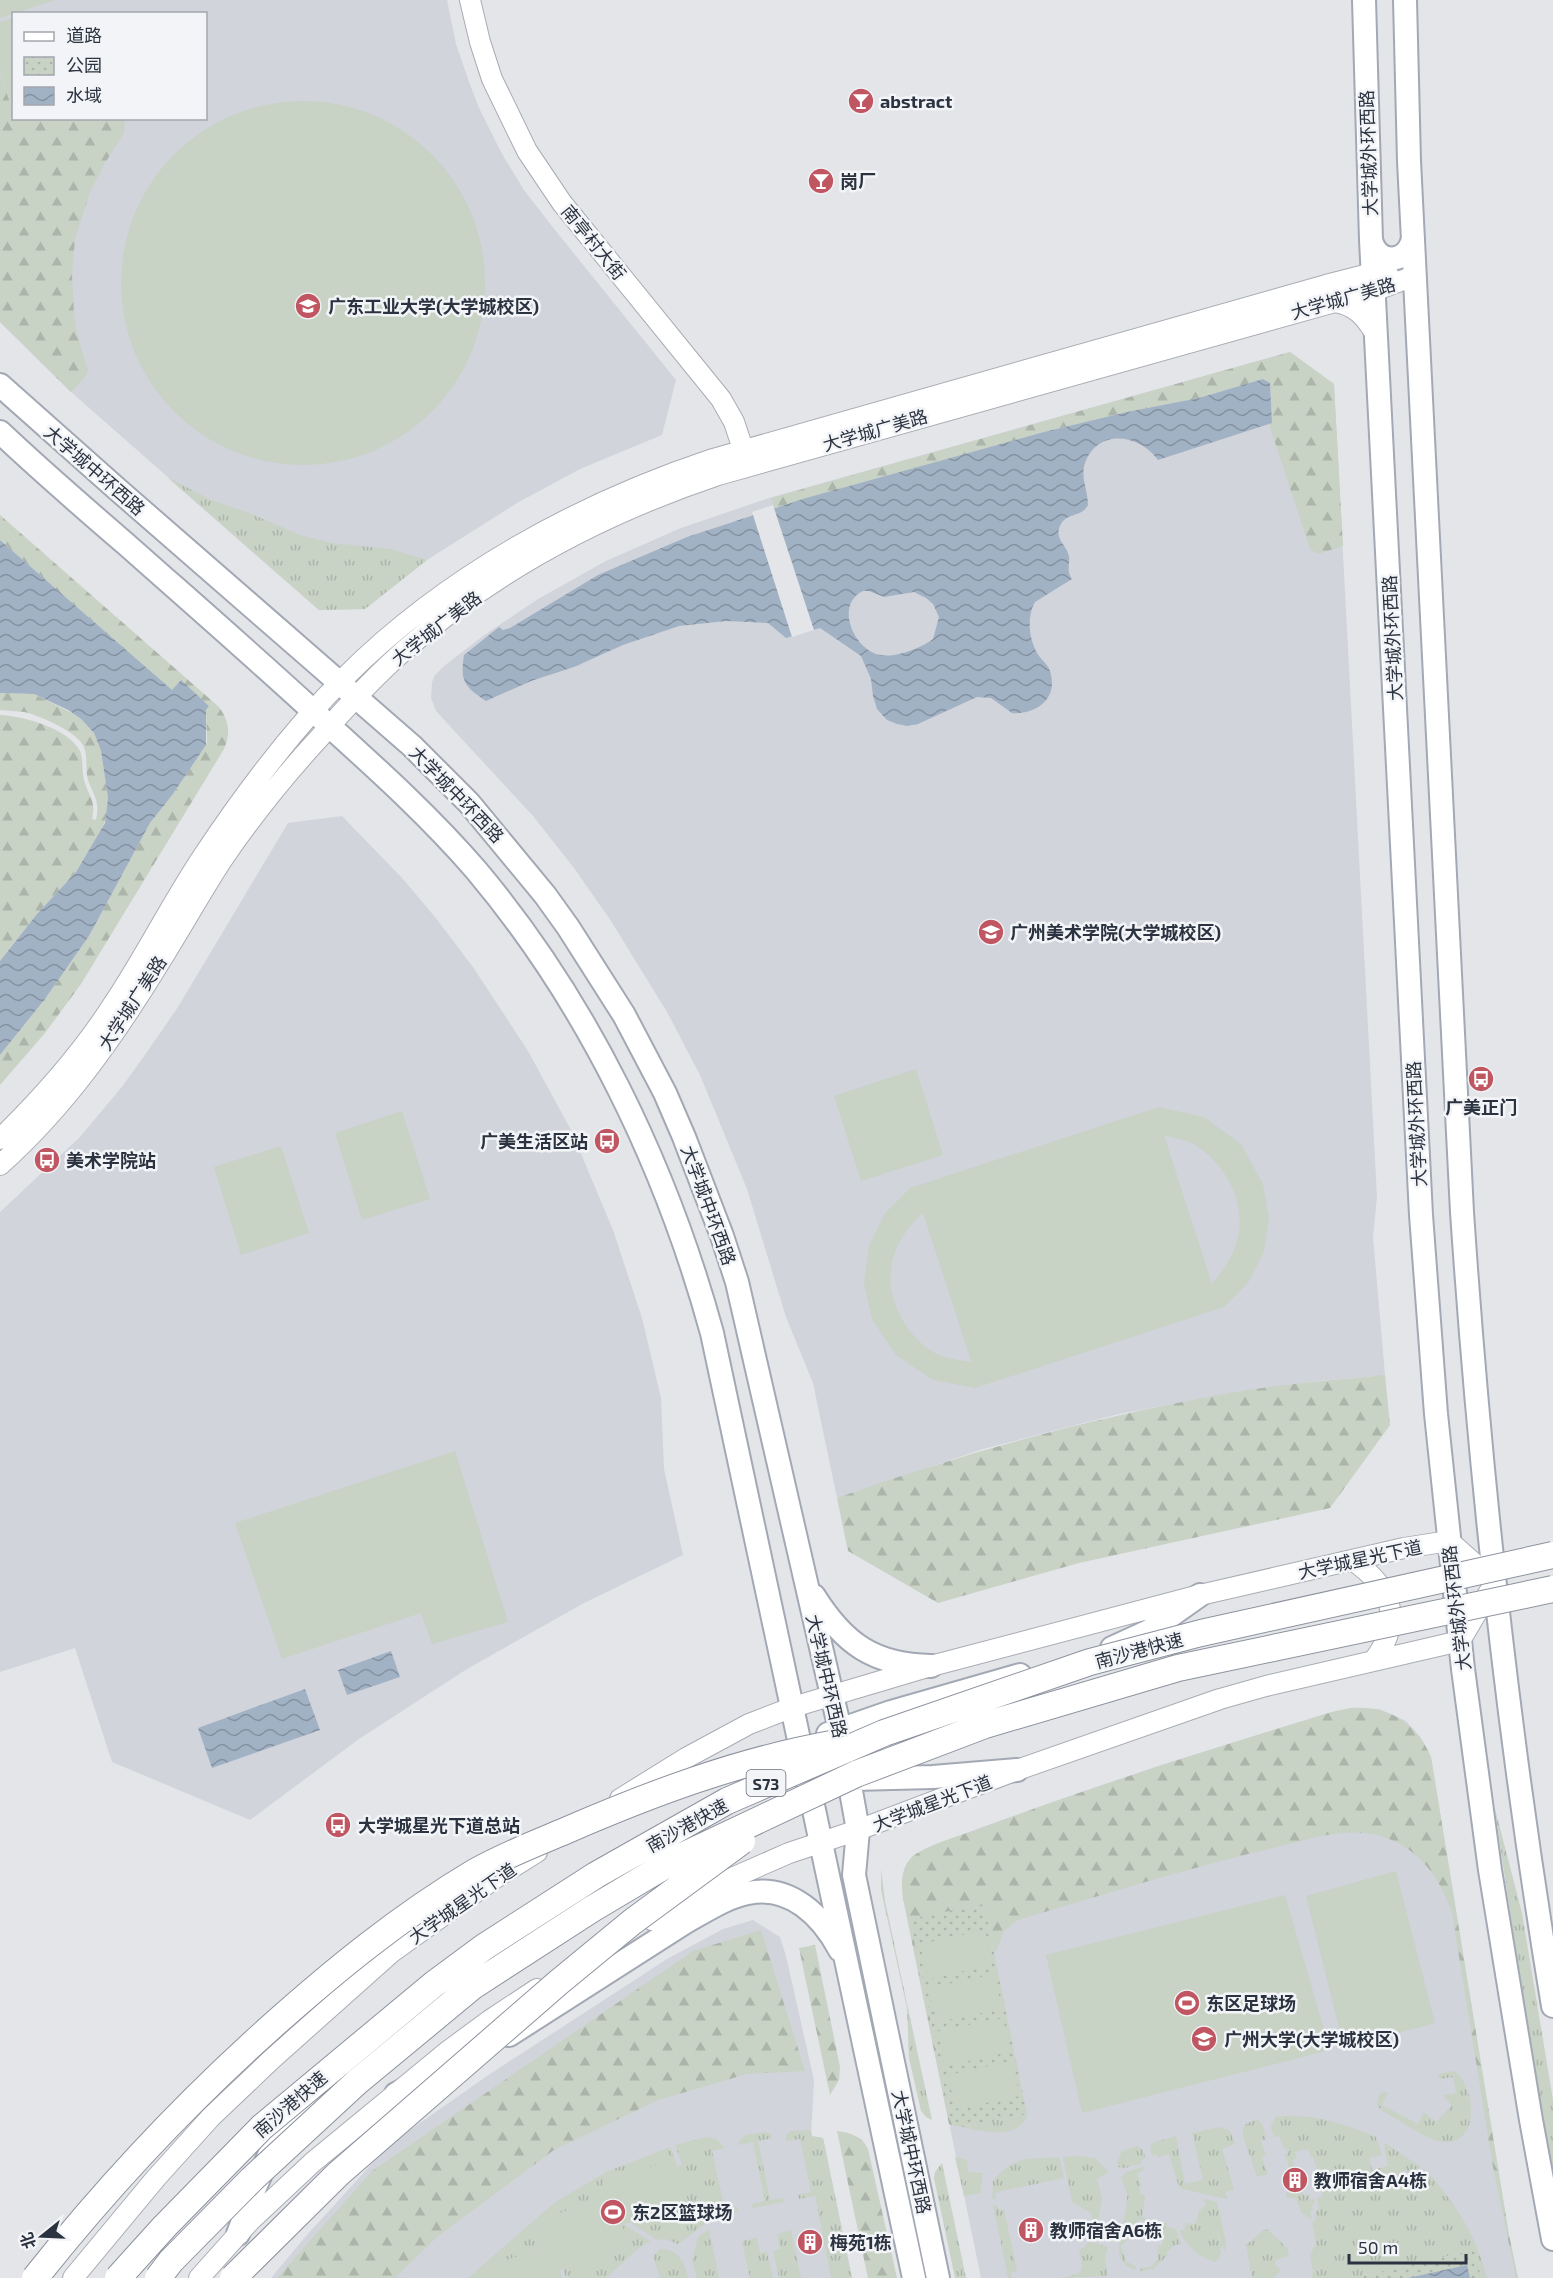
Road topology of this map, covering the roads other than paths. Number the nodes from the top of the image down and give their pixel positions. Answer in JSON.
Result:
{"nodes":[{"id":1,"x":470,"y":0,"type":"edge"},
{"id":2,"x":1364,"y":0,"type":"edge"},
{"id":3,"x":1405,"y":0,"type":"edge"},
{"id":4,"x":1413,"y":238,"type":"junction"},
{"id":5,"x":1371,"y":240,"type":"junction"},
{"id":6,"x":1414,"y":276,"type":"junction"},
{"id":7,"x":1374,"y":282,"type":"junction"},
{"id":8,"x":1329,"y":294,"type":"junction"},
{"id":9,"x":1376,"y":335,"type":"junction"},
{"id":10,"x":0,"y":385,"type":"edge"},
{"id":11,"x":0,"y":432,"type":"edge"},
{"id":12,"x":746,"y":458,"type":"junction"},
{"id":13,"x":347,"y":690,"type":"junction"},
{"id":14,"x":322,"y":718,"type":"junction"},
{"id":15,"x":0,"y":1139,"type":"edge"},
{"id":16,"x":0,"y":1165,"type":"edge"},
{"id":17,"x":1449,"y":1541,"type":"junction"},
{"id":18,"x":1553,"y":1555,"type":"edge"},
{"id":19,"x":1352,"y":1560,"type":"junction"},
{"id":20,"x":1495,"y":1582,"type":"junction"},
{"id":21,"x":805,"y":1583,"type":"junction"},
{"id":22,"x":1553,"y":1589,"type":"edge"},
{"id":23,"x":1200,"y":1594,"type":"junction"},
{"id":24,"x":1460,"y":1641,"type":"junction"},
{"id":25,"x":1374,"y":1660,"type":"junction"},
{"id":26,"x":932,"y":1666,"type":"junction"},
{"id":27,"x":831,"y":1695,"type":"junction"},
{"id":28,"x":793,"y":1707,"type":"junction"},
{"id":29,"x":840,"y":1730,"type":"junction"},
{"id":30,"x":884,"y":1733,"type":"junction"},
{"id":31,"x":800,"y":1746,"type":"junction"},
{"id":32,"x":1017,"y":1770,"type":"junction"},
{"id":33,"x":849,"y":1780,"type":"junction"},
{"id":34,"x":810,"y":1792,"type":"junction"},
{"id":35,"x":785,"y":1809,"type":"junction"},
{"id":36,"x":858,"y":1830,"type":"junction"},
{"id":37,"x":566,"y":1834,"type":"junction"},
{"id":38,"x":821,"y":1840,"type":"junction"},
{"id":39,"x":847,"y":1963,"type":"junction"},
{"id":40,"x":1553,"y":2006,"type":"edge"},
{"id":41,"x":396,"y":2094,"type":"junction"},
{"id":42,"x":238,"y":2234,"type":"junction"},
{"id":43,"x":1553,"y":2239,"type":"edge"},
{"id":44,"x":35,"y":2278,"type":"edge"},
{"id":45,"x":73,"y":2278,"type":"edge"},
{"id":46,"x":118,"y":2278,"type":"edge"},
{"id":47,"x":158,"y":2278,"type":"edge"},
{"id":48,"x":200,"y":2278,"type":"edge"},
{"id":49,"x":233,"y":2278,"type":"edge"},
{"id":50,"x":914,"y":2278,"type":"edge"},
{"id":51,"x":938,"y":2278,"type":"edge"}],
"edges":[{"from":1,"to":12,"type":"main road","name":"南亭村大街"},
{"from":2,"to":5,"type":"main road","name":"大学城外环西路"},
{"from":3,"to":4,"type":"main road"},
{"from":4,"to":5,"type":"main road"},
{"from":4,"to":6,"type":"main road"},
{"from":5,"to":7,"type":"main road","name":"大学城外环西路"},
{"from":5,"to":8,"type":"main road"},
{"from":6,"to":7,"type":"main road","name":"大学城广美路"},
{"from":6,"to":20,"type":"main road"},
{"from":7,"to":8,"type":"main road","name":"大学城广美路"},
{"from":7,"to":9,"type":"main road","name":"大学城外环西路"},
{"from":8,"to":9,"type":"main road"},
{"from":8,"to":12,"type":"main road","name":"大学城广美路"},
{"from":9,"to":17,"type":"main road","name":"大学城外环西路"},
{"from":10,"to":13,"type":"main road","name":"大学城中环西路"},
{"from":11,"to":14,"type":"main road","name":"大学城中环西路"},
{"from":12,"to":13,"type":"main road","name":"大学城广美路"},
{"from":13,"to":14,"type":"main road","name":"大学城广美路"},
{"from":13,"to":21,"type":"main road","name":"大学城中环西路"},
{"from":14,"to":15,"type":"main road","name":"大学城广美路"},
{"from":14,"to":16,"type":"main road","name":"大学城广美路"},
{"from":14,"to":28,"type":"main road","name":"大学城中环西路"},
{"from":17,"to":19,"type":"main road","name":"大学城星光下道"},
{"from":17,"to":20,"type":"main road"},
{"from":17,"to":24,"type":"main road","name":"大学城外环西路"},
{"from":18,"to":30,"type":"highway","name":"南沙港快速","number":"S73","bridge":true},
{"from":19,"to":23,"type":"main road","name":"大学城星光下道"},
{"from":19,"to":25,"type":"main road"},
{"from":20,"to":24,"type":"main road"},
{"from":20,"to":40,"type":"main road"},
{"from":21,"to":26,"type":"main road"},
{"from":21,"to":27,"type":"main road","name":"大学城中环西路"},
{"from":22,"to":35,"type":"highway","name":"南沙港快速","number":"S73","bridge":true},
{"from":23,"to":26,"type":"main road","name":"大学城星光下道"},
{"from":23,"to":29,"type":"main road"},
{"from":24,"to":25,"type":"main road","name":"大学城星光下道"},
{"from":24,"to":43,"type":"main road","name":"大学城外环西路"},
{"from":25,"to":32,"type":"main road","name":"大学城星光下道"},
{"from":26,"to":27,"type":"main road","name":"大学城星光下道"},
{"from":27,"to":28,"type":"main road","name":"大学城星光下道"},
{"from":27,"to":29,"type":"main road","name":"大学城中环西路"},
{"from":28,"to":31,"type":"main road","name":"大学城中环西路"},
{"from":28,"to":37,"type":"main road","name":"大学城星光下道"},
{"from":29,"to":31,"type":"main road"},
{"from":29,"to":33,"type":"main road","name":"大学城中环西路"},
{"from":30,"to":44,"type":"highway","bridge":true},
{"from":30,"to":46,"type":"highway","name":"南沙港快速","number":"S73","bridge":true},
{"from":31,"to":34,"type":"main road","name":"大学城中环西路"},
{"from":31,"to":37,"type":"main road"},
{"from":32,"to":33,"type":"main road"},
{"from":32,"to":36,"type":"main road","name":"大学城星光下道"},
{"from":33,"to":34,"type":"main road"},
{"from":33,"to":36,"type":"main road","name":"大学城中环西路"},
{"from":34,"to":38,"type":"main road","name":"大学城中环西路"},
{"from":34,"to":42,"type":"main road"},
{"from":35,"to":47,"type":"highway","name":"南沙港快速","number":"S73","bridge":true},
{"from":35,"to":49,"type":"highway","bridge":true},
{"from":36,"to":38,"type":"main road","name":"大学城星光下道"},
{"from":36,"to":51,"type":"main road","name":"大学城中环西路"},
{"from":37,"to":45,"type":"main road","name":"大学城星光下道"},
{"from":38,"to":39,"type":"main road","name":"大学城中环西路"},
{"from":38,"to":41,"type":"main road","name":"大学城星光下道"},
{"from":39,"to":41,"type":"main road"},
{"from":39,"to":50,"type":"main road","name":"大学城中环西路"},
{"from":41,"to":42,"type":"main road","name":"大学城星光下道"},
{"from":42,"to":48,"type":"main road","name":"大学城星光下道"}]}
